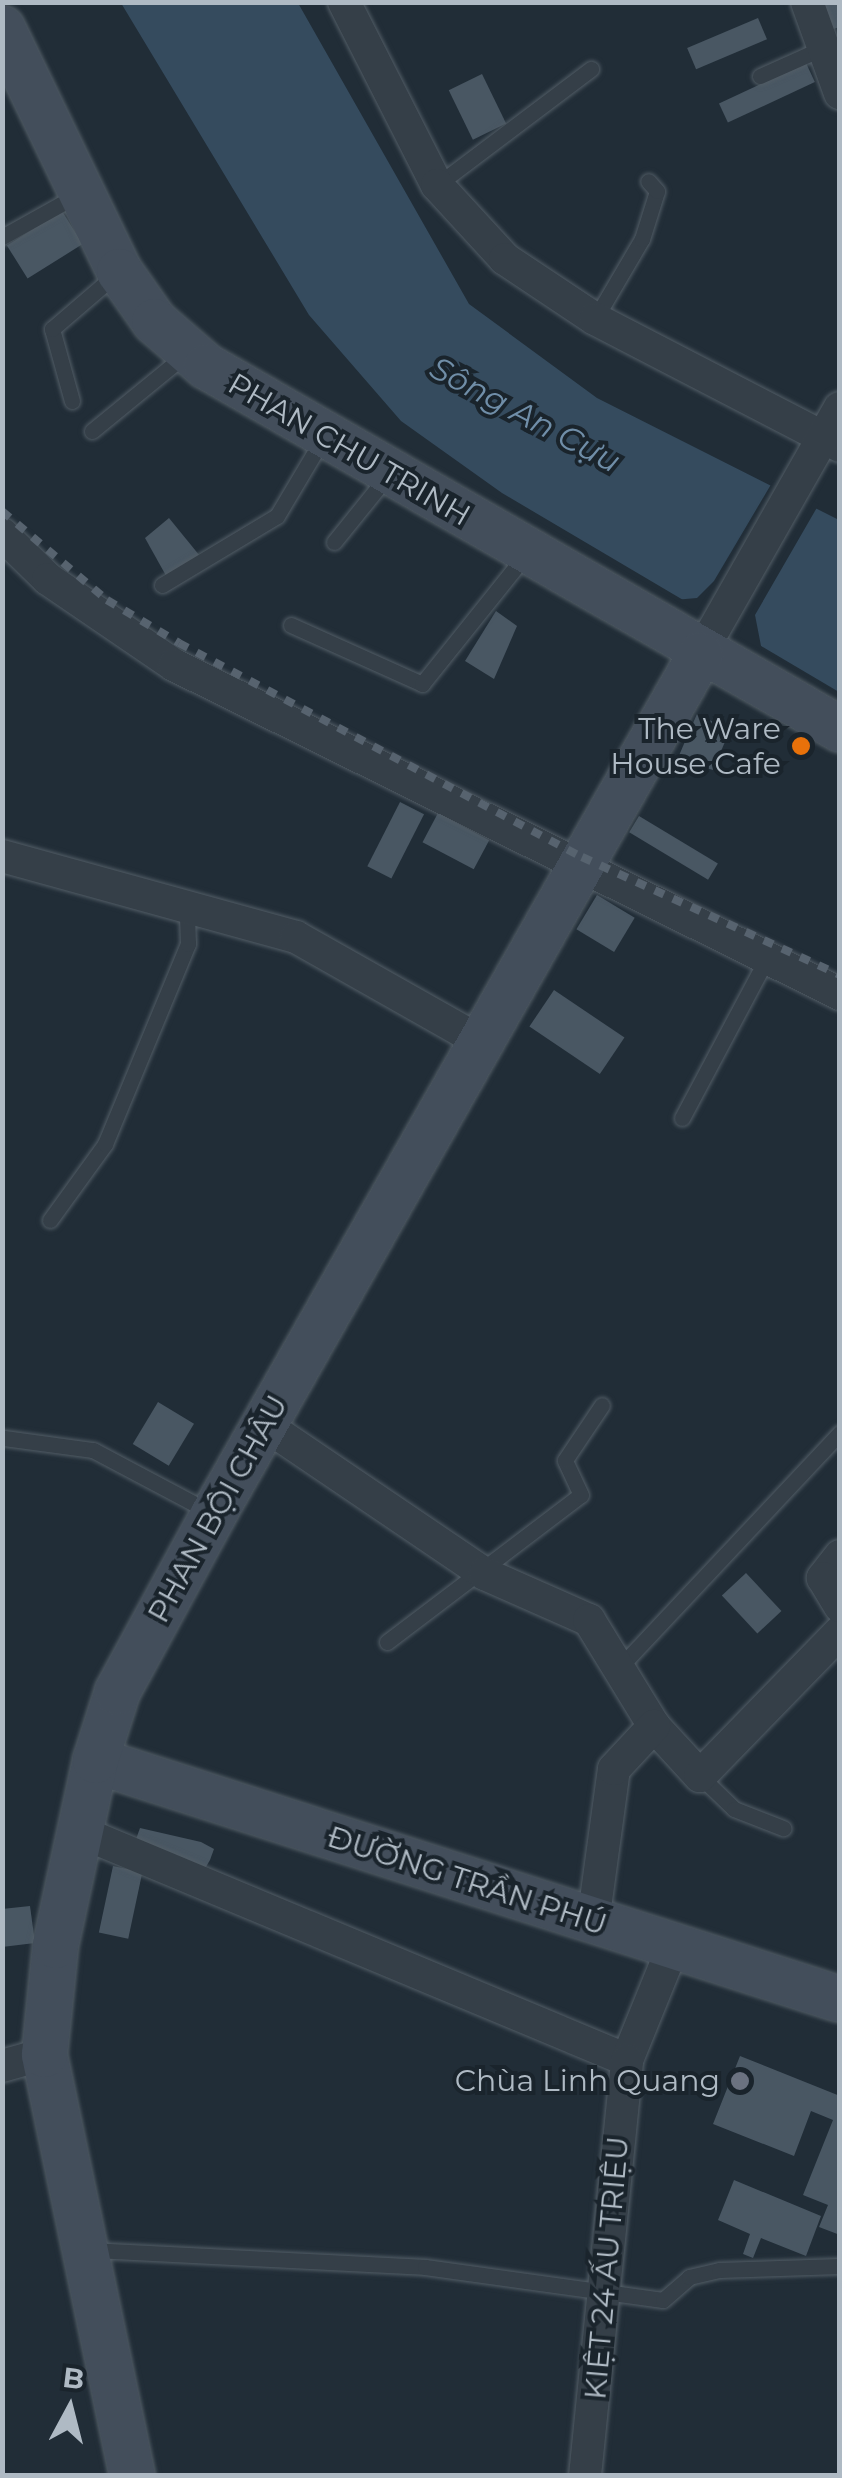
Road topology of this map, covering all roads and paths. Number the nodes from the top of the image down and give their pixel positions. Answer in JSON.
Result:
{"nodes":[{"id":1,"x":344,"y":2,"type":"edge"},
{"id":2,"x":807,"y":2,"type":"edge"},
{"id":3,"x":2,"y":28,"type":"edge"},
{"id":4,"x":823,"y":48,"type":"junction"},
{"id":5,"x":591,"y":69,"type":"dead end"},
{"id":6,"x":760,"y":76,"type":"dead end"},
{"id":7,"x":840,"y":93,"type":"edge"},
{"id":8,"x":648,"y":182,"type":"dead end"},
{"id":9,"x":437,"y":185,"type":"junction"},
{"id":10,"x":78,"y":194,"type":"junction"},
{"id":11,"x":2,"y":237,"type":"edge"},
{"id":12,"x":120,"y":271,"type":"junction"},
{"id":13,"x":595,"y":319,"type":"junction"},
{"id":14,"x":188,"y":351,"type":"junction"},
{"id":15,"x":72,"y":401,"type":"dead end"},
{"id":16,"x":840,"y":408,"type":"edge"},
{"id":17,"x":92,"y":431,"type":"dead end"},
{"id":18,"x":324,"y":437,"type":"junction"},
{"id":19,"x":832,"y":442,"type":"edge"},
{"id":20,"x":388,"y":475,"type":"junction"},
{"id":21,"x":2,"y":534,"type":"edge"},
{"id":22,"x":334,"y":542,"type":"dead end"},
{"id":23,"x":527,"y":552,"type":"junction"},
{"id":24,"x":162,"y":585,"type":"dead end"},
{"id":25,"x":291,"y":625,"type":"dead end"},
{"id":26,"x":708,"y":642,"type":"junction"},
{"id":27,"x":840,"y":729,"type":"edge"},
{"id":28,"x":2,"y":856,"type":"edge"},
{"id":29,"x":578,"y":864,"type":"junction"},
{"id":30,"x":187,"y":908,"type":"junction"},
{"id":31,"x":766,"y":960,"type":"junction"},
{"id":32,"x":840,"y":994,"type":"edge"},
{"id":33,"x":478,"y":1040,"type":"junction"},
{"id":34,"x":682,"y":1118,"type":"dead end"},
{"id":35,"x":50,"y":1220,"type":"dead end"},
{"id":36,"x":602,"y":1405,"type":"dead end"},
{"id":37,"x":265,"y":1425,"type":"junction"},
{"id":38,"x":840,"y":1433,"type":"edge"},
{"id":39,"x":4,"y":1438,"type":"edge"},
{"id":40,"x":213,"y":1514,"type":"junction"},
{"id":41,"x":840,"y":1556,"type":"edge"},
{"id":42,"x":476,"y":1568,"type":"junction"},
{"id":43,"x":840,"y":1606,"type":"edge"},
{"id":44,"x":840,"y":1632,"type":"edge"},
{"id":45,"x":387,"y":1642,"type":"dead end"},
{"id":46,"x":618,"y":1670,"type":"junction"},
{"id":47,"x":654,"y":1726,"type":"junction"},
{"id":48,"x":95,"y":1760,"type":"junction"},
{"id":49,"x":700,"y":1776,"type":"junction"},
{"id":50,"x":783,"y":1828,"type":"dead end"},
{"id":51,"x":78,"y":1831,"type":"junction"},
{"id":52,"x":593,"y":1922,"type":"junction"},
{"id":53,"x":672,"y":1949,"type":"junction"},
{"id":54,"x":840,"y":1999,"type":"edge"},
{"id":55,"x":23,"y":2060,"type":"edge"},
{"id":56,"x":627,"y":2060,"type":"junction"},
{"id":57,"x":84,"y":2250,"type":"junction"},
{"id":58,"x":840,"y":2266,"type":"edge"},
{"id":59,"x":609,"y":2288,"type":"junction"},
{"id":60,"x":132,"y":2476,"type":"edge"},
{"id":61,"x":585,"y":2476,"type":"edge"}],
"edges":[{"from":1,"to":9,"type":"street"},
{"from":2,"to":4,"type":"street"},
{"from":3,"to":10,"type":"street","name":"PHAN CHU TRINH"},
{"from":4,"to":6,"type":"lane"},
{"from":4,"to":7,"type":"street"},
{"from":5,"to":9,"type":"lane"},
{"from":8,"to":13,"type":"lane"},
{"from":9,"to":13,"type":"street"},
{"from":10,"to":11,"type":"lane"},
{"from":10,"to":12,"type":"street","name":"PHAN CHU TRINH"},
{"from":12,"to":14,"type":"street","name":"PHAN CHU TRINH"},
{"from":12,"to":15,"type":"lane"},
{"from":13,"to":19,"type":"street"},
{"from":14,"to":17,"type":"lane"},
{"from":14,"to":18,"type":"street","name":"PHAN CHU TRINH"},
{"from":16,"to":19,"type":"street"},
{"from":18,"to":20,"type":"street","name":"PHAN CHU TRINH"},
{"from":18,"to":24,"type":"lane"},
{"from":19,"to":26,"type":"street"},
{"from":20,"to":22,"type":"lane"},
{"from":20,"to":23,"type":"street","name":"PHAN CHU TRINH"},
{"from":21,"to":29,"type":"street"},
{"from":23,"to":25,"type":"lane"},
{"from":23,"to":26,"type":"street","name":"PHAN CHU TRINH"},
{"from":26,"to":27,"type":"street","name":"PHAN CHU TRINH"},
{"from":26,"to":29,"type":"street","name":"PHAN BỘI CHÂU"},
{"from":28,"to":30,"type":"street"},
{"from":29,"to":31,"type":"street"},
{"from":29,"to":33,"type":"street","name":"PHAN BỘI CHÂU"},
{"from":30,"to":33,"type":"street"},
{"from":30,"to":35,"type":"lane"},
{"from":31,"to":32,"type":"street"},
{"from":31,"to":34,"type":"lane"},
{"from":33,"to":37,"type":"street","name":"PHAN BỘI CHÂU"},
{"from":36,"to":42,"type":"lane"},
{"from":37,"to":40,"type":"street","name":"PHAN BỘI CHÂU"},
{"from":37,"to":42,"type":"street"},
{"from":38,"to":46,"type":"lane"},
{"from":39,"to":40,"type":"lane"},
{"from":40,"to":48,"type":"street","name":"PHAN BỘI CHÂU"},
{"from":41,"to":43,"type":"street"},
{"from":42,"to":45,"type":"lane"},
{"from":42,"to":46,"type":"street"},
{"from":44,"to":49,"type":"street"},
{"from":46,"to":47,"type":"street"},
{"from":47,"to":49,"type":"street"},
{"from":47,"to":52,"type":"street"},
{"from":48,"to":51,"type":"street","name":"PHAN BỘI CHÂU"},
{"from":48,"to":52,"type":"street","name":"ĐƯỜNG TRẦN PHÚ"},
{"from":49,"to":50,"type":"lane"},
{"from":51,"to":55,"type":"street","name":"PHAN BỘI CHÂU"},
{"from":51,"to":56,"type":"street"},
{"from":52,"to":53,"type":"street","name":"ĐƯỜNG TRẦN PHÚ"},
{"from":53,"to":54,"type":"street","name":"ĐƯỜNG TRẦN PHÚ"},
{"from":53,"to":56,"type":"street","name":"KIỆT 24 ẤU TRIỆU"},
{"from":55,"to":57,"type":"street","name":"PHAN BỘI CHÂU"},
{"from":56,"to":59,"type":"street","name":"KIỆT 24 ẤU TRIỆU"},
{"from":57,"to":59,"type":"lane"},
{"from":57,"to":60,"type":"street","name":"PHAN BỘI CHÂU"},
{"from":58,"to":59,"type":"lane"},
{"from":59,"to":61,"type":"street","name":"KIỆT 24 ẤU TRIỆU"}]}
